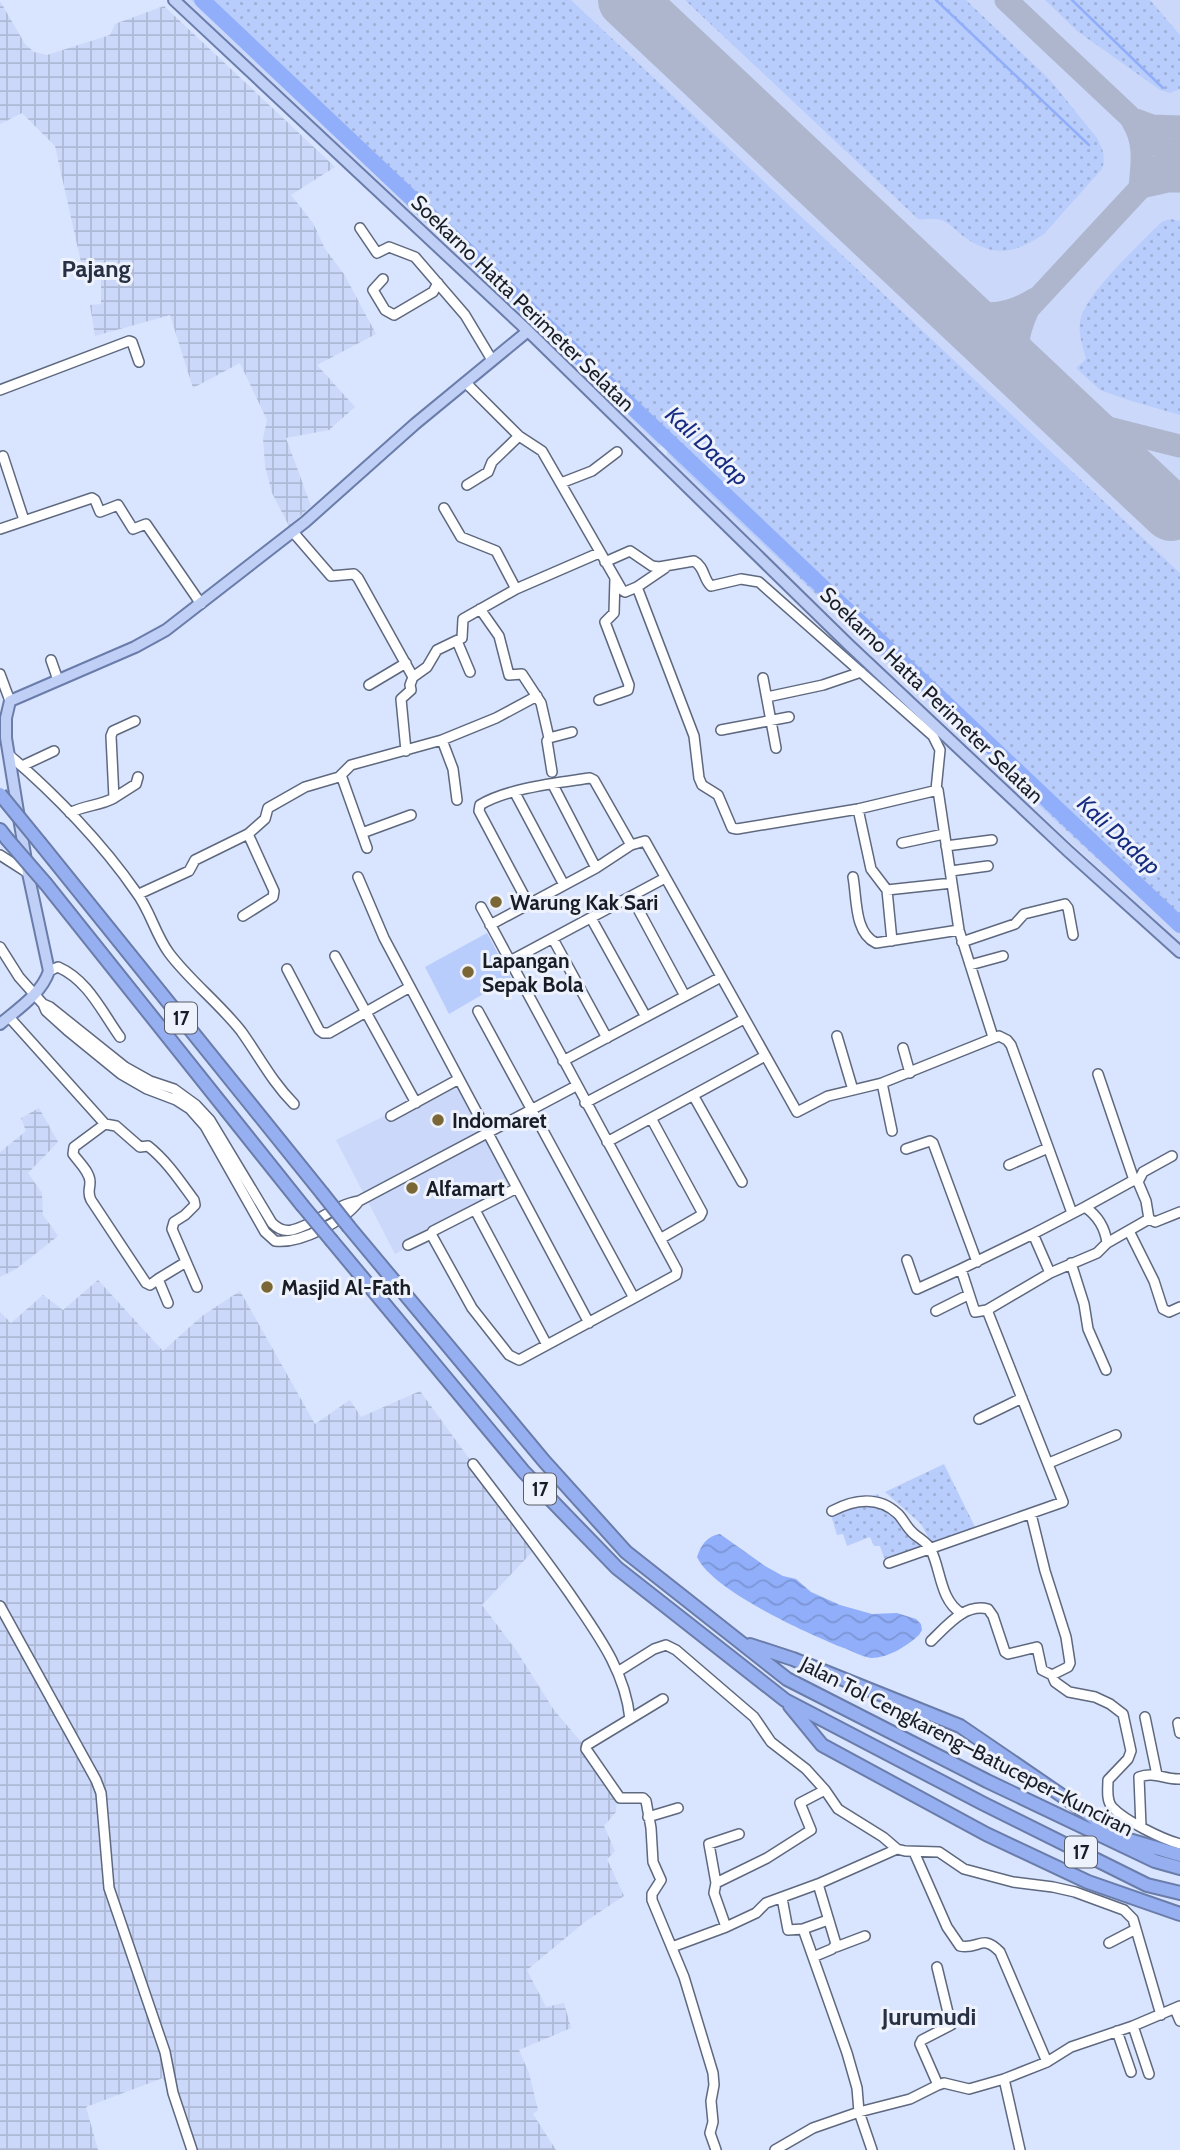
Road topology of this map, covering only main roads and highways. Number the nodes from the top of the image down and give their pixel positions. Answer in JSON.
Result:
{"nodes":[{"id":1,"x":173,"y":0,"type":"edge"},
{"id":2,"x":528,"y":331,"type":"junction"},
{"id":3,"x":0,"y":794,"type":"edge"},
{"id":4,"x":4,"y":835,"type":"edge"},
{"id":5,"x":1180,"y":952,"type":"edge"},
{"id":6,"x":4,"y":1020,"type":"edge"},
{"id":7,"x":739,"y":1641,"type":"junction"},
{"id":8,"x":785,"y":1700,"type":"junction"},
{"id":9,"x":1180,"y":1855,"type":"edge"},
{"id":10,"x":1180,"y":1868,"type":"edge"},
{"id":11,"x":1180,"y":1893,"type":"edge"},
{"id":12,"x":1180,"y":1914,"type":"edge"}],
"edges":[{"from":1,"to":2,"type":"main road","name":"Soekarno Hatta Perimeter Selatan"},
{"from":2,"to":5,"type":"main road","name":"Soekarno Hatta Perimeter Selatan"},
{"from":2,"to":6,"type":"main road"},
{"from":3,"to":7,"type":"highway","name":"Jalan Tol Cengkareng–Batuceper–Kunciran","number":"17","bridge":true},
{"from":4,"to":8,"type":"highway","name":"Jalan Tol Cengkareng–Batuceper–Kunciran","number":"17","bridge":true},
{"from":7,"to":9,"type":"highway"},
{"from":7,"to":10,"type":"highway","name":"Jalan Tol Cengkareng–Batuceper–Kunciran","number":"17"},
{"from":8,"to":11,"type":"highway","name":"Jalan Tol Cengkareng–Batuceper–Kunciran","number":"17"},
{"from":8,"to":12,"type":"highway"}]}
